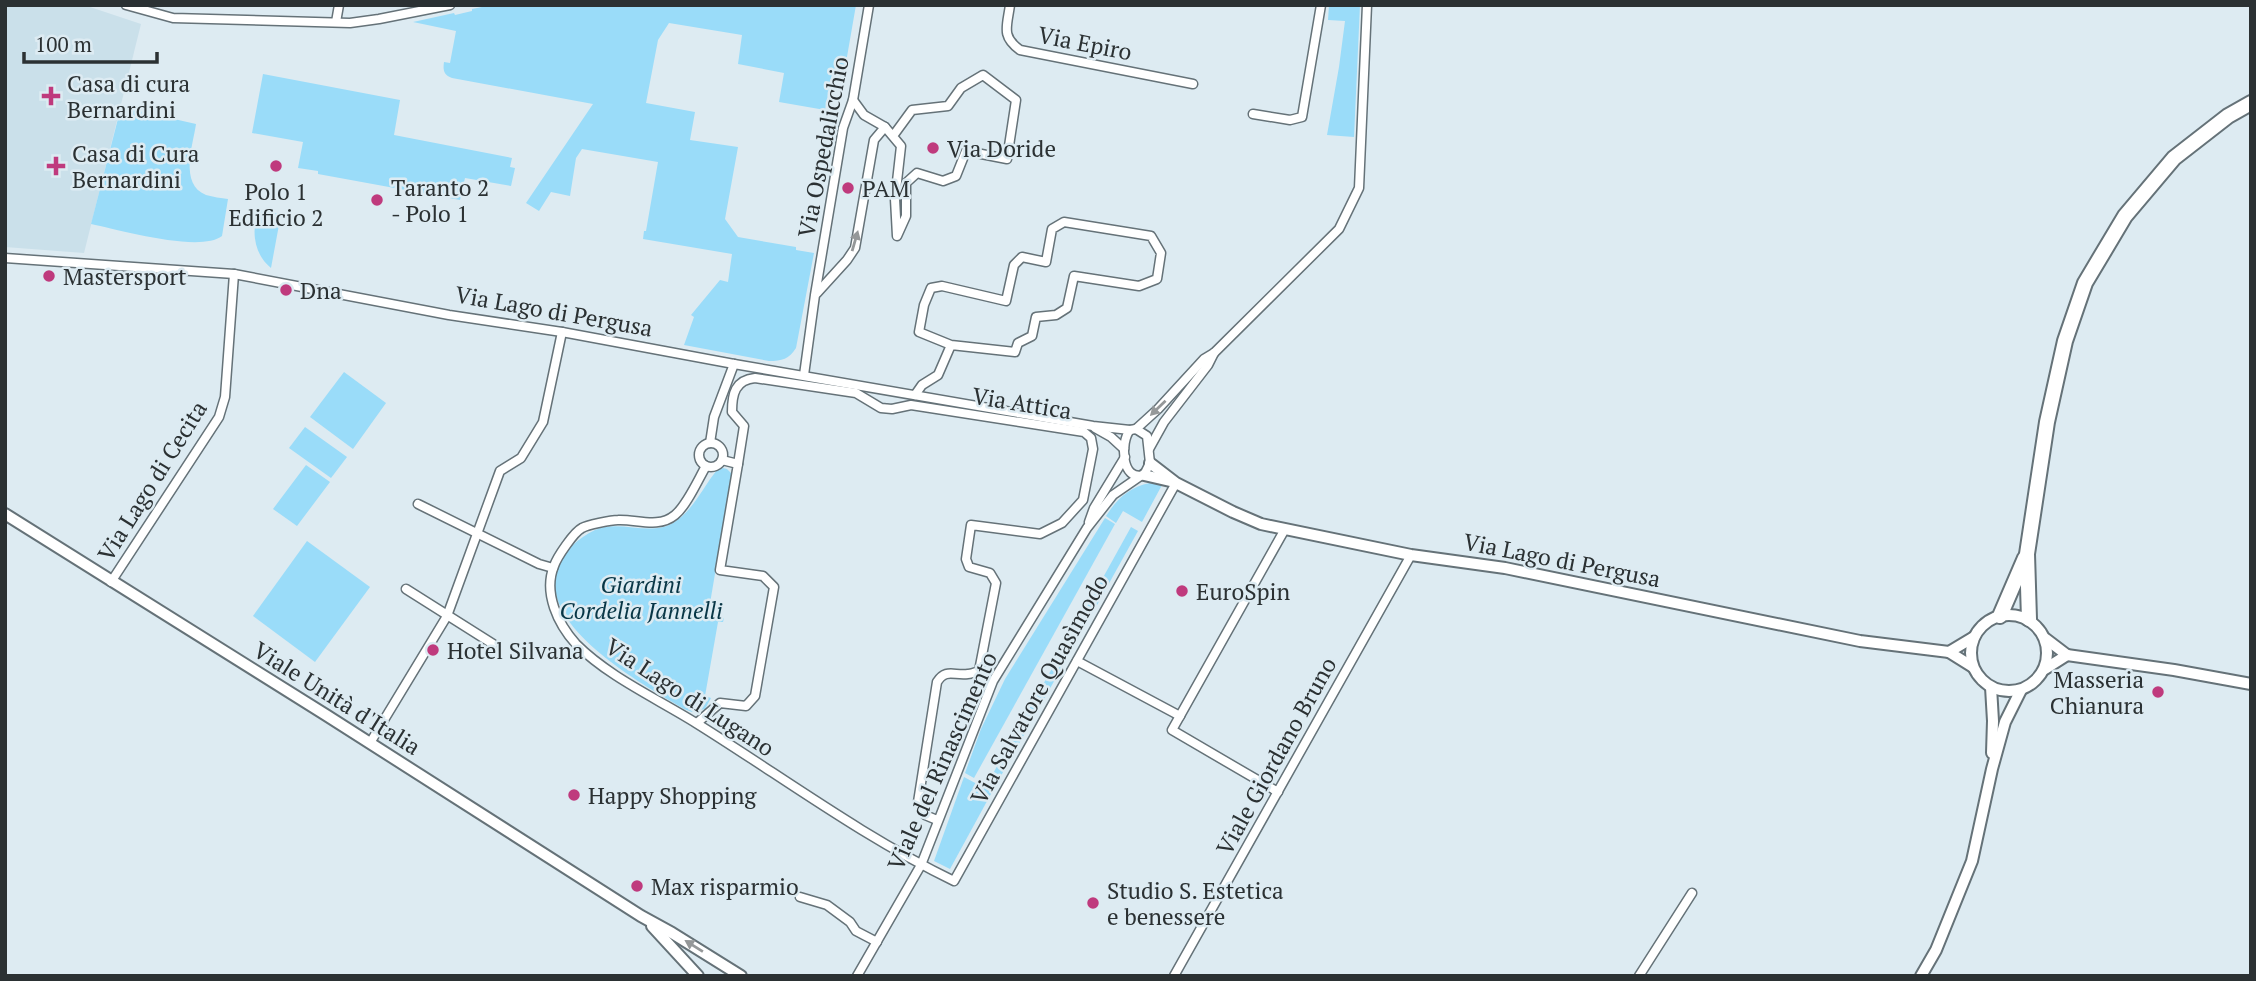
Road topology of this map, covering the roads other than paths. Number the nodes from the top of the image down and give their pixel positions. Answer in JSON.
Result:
{"nodes":[{"id":1,"x":126,"y":5,"type":"edge"},
{"id":2,"x":339,"y":5,"type":"edge"},
{"id":3,"x":450,"y":5,"type":"edge"},
{"id":4,"x":869,"y":5,"type":"edge"},
{"id":5,"x":1010,"y":5,"type":"edge"},
{"id":6,"x":1321,"y":5,"type":"edge"},
{"id":7,"x":1367,"y":5,"type":"edge"},
{"id":8,"x":336,"y":22,"type":"junction"},
{"id":9,"x":1193,"y":84,"type":"dead end"},
{"id":10,"x":853,"y":100,"type":"junction"},
{"id":11,"x":2251,"y":103,"type":"edge"},
{"id":12,"x":1253,"y":114,"type":"dead end"},
{"id":13,"x":885,"y":127,"type":"junction"},
{"id":14,"x":893,"y":136,"type":"junction"},
{"id":15,"x":5,"y":258,"type":"edge"},
{"id":16,"x":234,"y":274,"type":"junction"},
{"id":17,"x":815,"y":295,"type":"junction"},
{"id":18,"x":562,"y":332,"type":"junction"},
{"id":19,"x":951,"y":345,"type":"junction"},
{"id":20,"x":1214,"y":353,"type":"junction"},
{"id":21,"x":734,"y":364,"type":"junction"},
{"id":22,"x":804,"y":375,"type":"junction"},
{"id":23,"x":886,"y":389,"type":"junction"},
{"id":24,"x":915,"y":395,"type":"junction"},
{"id":25,"x":881,"y":408,"type":"junction"},
{"id":26,"x":1093,"y":426,"type":"junction"},
{"id":27,"x":1133,"y":429,"type":"junction"},
{"id":28,"x":710,"y":443,"type":"junction"},
{"id":29,"x":1149,"y":449,"type":"junction"},
{"id":30,"x":1124,"y":453,"type":"junction"},
{"id":31,"x":722,"y":460,"type":"junction"},
{"id":32,"x":1150,"y":463,"type":"junction"},
{"id":33,"x":738,"y":464,"type":"junction"},
{"id":34,"x":706,"y":466,"type":"junction"},
{"id":35,"x":1141,"y":476,"type":"junction"},
{"id":36,"x":1176,"y":483,"type":"junction"},
{"id":37,"x":418,"y":504,"type":"dead end"},
{"id":38,"x":5,"y":514,"type":"edge"},
{"id":39,"x":1087,"y":528,"type":"junction"},
{"id":40,"x":1285,"y":529,"type":"junction"},
{"id":41,"x":477,"y":534,"type":"junction"},
{"id":42,"x":2027,"y":554,"type":"junction"},
{"id":43,"x":1411,"y":555,"type":"junction"},
{"id":44,"x":553,"y":568,"type":"junction"},
{"id":45,"x":111,"y":582,"type":"junction"},
{"id":46,"x":406,"y":589,"type":"dead end"},
{"id":47,"x":447,"y":615,"type":"junction"},
{"id":48,"x":2000,"y":616,"type":"junction"},
{"id":49,"x":2029,"y":620,"type":"junction"},
{"id":50,"x":1974,"y":637,"type":"junction"},
{"id":51,"x":2046,"y":639,"type":"junction"},
{"id":52,"x":493,"y":644,"type":"dead end"},
{"id":53,"x":1949,"y":652,"type":"junction"},
{"id":54,"x":2067,"y":655,"type":"junction"},
{"id":55,"x":1077,"y":661,"type":"junction"},
{"id":56,"x":1973,"y":667,"type":"junction"},
{"id":57,"x":2045,"y":669,"type":"junction"},
{"id":58,"x":2251,"y":684,"type":"edge"},
{"id":59,"x":1991,"y":687,"type":"junction"},
{"id":60,"x":2021,"y":690,"type":"junction"},
{"id":61,"x":1180,"y":716,"type":"junction"},
{"id":62,"x":697,"y":723,"type":"junction"},
{"id":63,"x":370,"y":743,"type":"junction"},
{"id":64,"x":1992,"y":769,"type":"junction"},
{"id":65,"x":1278,"y":792,"type":"junction"},
{"id":66,"x":937,"y":820,"type":"junction"},
{"id":67,"x":921,"y":865,"type":"junction"},
{"id":68,"x":954,"y":881,"type":"junction"},
{"id":69,"x":948,"y":892,"type":"dead end"},
{"id":70,"x":1692,"y":893,"type":"dead end"},
{"id":71,"x":800,"y":897,"type":"dead end"},
{"id":72,"x":646,"y":919,"type":"junction"},
{"id":73,"x":877,"y":942,"type":"junction"},
{"id":74,"x":698,"y":976,"type":"edge"},
{"id":75,"x":741,"y":976,"type":"edge"},
{"id":76,"x":857,"y":976,"type":"edge"},
{"id":77,"x":1174,"y":976,"type":"edge"},
{"id":78,"x":1639,"y":976,"type":"edge"},
{"id":79,"x":1921,"y":976,"type":"edge"}],
"edges":[{"from":1,"to":8,"type":"street"},
{"from":2,"to":8,"type":"street"},
{"from":3,"to":8,"type":"street"},
{"from":4,"to":10,"type":"street","name":"Via Ospedalicchio"},
{"from":5,"to":9,"type":"street","name":"Via Epiro"},
{"from":6,"to":12,"type":"street"},
{"from":7,"to":20,"type":"street"},
{"from":10,"to":13,"type":"street"},
{"from":10,"to":17,"type":"street","name":"Via Ospedalicchio"},
{"from":11,"to":42,"type":"highway"},
{"from":13,"to":14,"type":"street"},
{"from":17,"to":13,"type":"street","one_way":true},
{"from":14,"to":14,"type":"street"},
{"from":15,"to":16,"type":"street","name":"Via Lago di Pergusa"},
{"from":16,"to":18,"type":"street","name":"Via Lago di Pergusa"},
{"from":16,"to":45,"type":"street","name":"Via Lago di Cecita"},
{"from":17,"to":22,"type":"street","name":"Via Ospedalicchio"},
{"from":18,"to":21,"type":"street","name":"Via Lago di Pergusa"},
{"from":18,"to":41,"type":"street"},
{"from":19,"to":19,"type":"street"},
{"from":19,"to":24,"type":"street"},
{"from":20,"to":27,"type":"street","one_way":true},
{"from":20,"to":29,"type":"street"},
{"from":21,"to":22,"type":"street","name":"Via Lago di Pergusa"},
{"from":21,"to":28,"type":"street"},
{"from":22,"to":23,"type":"street","name":"Via Lago di Pergusa"},
{"from":23,"to":24,"type":"street","name":"Via Lago di Pergusa"},
{"from":23,"to":25,"type":"street"},
{"from":24,"to":26,"type":"street","name":"Via Lago di Pergusa"},
{"from":25,"to":33,"type":"street"},
{"from":25,"to":66,"type":"street","name":"Via Attica"},
{"from":26,"to":27,"type":"street","name":"Via Lago di Pergusa"},
{"from":26,"to":30,"type":"street"},
{"from":27,"to":29,"type":"street"},
{"from":27,"to":30,"type":"street"},
{"from":28,"to":31,"type":"street"},
{"from":28,"to":34,"type":"street"},
{"from":29,"to":32,"type":"street"},
{"from":30,"to":35,"type":"street"},
{"from":30,"to":39,"type":"street"},
{"from":31,"to":33,"type":"street"},
{"from":31,"to":34,"type":"street"},
{"from":32,"to":35,"type":"street"},
{"from":32,"to":36,"type":"street","name":"Via Lago di Pergusa"},
{"from":33,"to":62,"type":"street"},
{"from":34,"to":44,"type":"street"},
{"from":35,"to":36,"type":"street","name":"Via Lago di Pergusa"},
{"from":35,"to":39,"type":"street"},
{"from":36,"to":40,"type":"street","name":"Via Lago di Pergusa"},
{"from":36,"to":55,"type":"street","name":"Via Salvatore Quasìmodo"},
{"from":37,"to":41,"type":"street"},
{"from":38,"to":45,"type":"street","name":"Viale Unità d'Italia"},
{"from":39,"to":66,"type":"street","name":"Viale del Rinascimento"},
{"from":40,"to":43,"type":"street","name":"Via Lago di Pergusa"},
{"from":40,"to":61,"type":"street"},
{"from":41,"to":44,"type":"street"},
{"from":41,"to":47,"type":"street"},
{"from":42,"to":48,"type":"highway"},
{"from":42,"to":49,"type":"highway"},
{"from":43,"to":53,"type":"street","name":"Via Lago di Pergusa"},
{"from":43,"to":65,"type":"street","name":"Viale Giordano Bruno"},
{"from":44,"to":62,"type":"street","name":"Via Lago di Lugano"},
{"from":45,"to":63,"type":"street","name":"Viale Unità d'Italia"},
{"from":46,"to":47,"type":"street"},
{"from":47,"to":52,"type":"street"},
{"from":47,"to":63,"type":"street"},
{"from":48,"to":49,"type":"street"},
{"from":48,"to":50,"type":"street"},
{"from":49,"to":51,"type":"street"},
{"from":50,"to":53,"type":"street"},
{"from":50,"to":56,"type":"street"},
{"from":51,"to":54,"type":"street"},
{"from":51,"to":57,"type":"street"},
{"from":53,"to":56,"type":"street","name":"Via Lago di Pergusa"},
{"from":54,"to":57,"type":"street"},
{"from":54,"to":58,"type":"street"},
{"from":55,"to":61,"type":"street"},
{"from":55,"to":68,"type":"street","name":"Via Salvatore Quasìmodo"},
{"from":56,"to":59,"type":"street"},
{"from":57,"to":60,"type":"street"},
{"from":59,"to":60,"type":"street"},
{"from":59,"to":64,"type":"street"},
{"from":60,"to":64,"type":"street"},
{"from":61,"to":65,"type":"street"},
{"from":62,"to":67,"type":"street","name":"Via Lago di Lugano"},
{"from":63,"to":72,"type":"street","name":"Viale Unità d'Italia"},
{"from":64,"to":79,"type":"street"},
{"from":65,"to":77,"type":"street","name":"Viale Giordano Bruno"},
{"from":66,"to":67,"type":"street","name":"Viale del Rinascimento"},
{"from":67,"to":68,"type":"street"},
{"from":67,"to":73,"type":"street","name":"Viale del Rinascimento"},
{"from":68,"to":69,"type":"street","name":"Via Salvatore Quasìmodo"},
{"from":70,"to":78,"type":"street"},
{"from":71,"to":73,"type":"street"},
{"from":72,"to":74,"type":"street","name":"Viale Unità d'Italia"},
{"from":75,"to":72,"type":"street","name":"Viale Unità d'Italia","one_way":true},
{"from":73,"to":76,"type":"street","name":"Viale del Rinascimento"}]}
